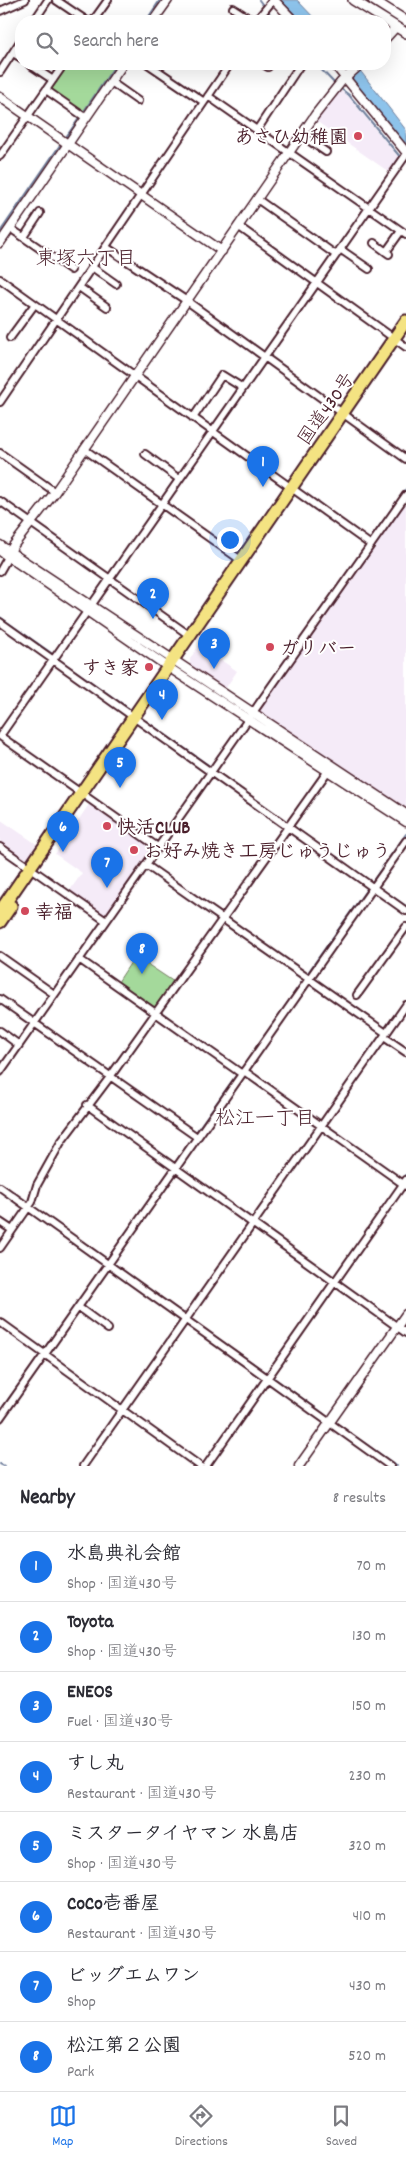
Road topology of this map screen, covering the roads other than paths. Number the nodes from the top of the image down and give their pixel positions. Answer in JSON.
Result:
{"nodes":[{"id":1,"x":24,"y":0,"type":"edge"},
{"id":2,"x":48,"y":0,"type":"edge"},
{"id":3,"x":56,"y":0,"type":"edge"},
{"id":4,"x":108,"y":0,"type":"edge"},
{"id":5,"x":168,"y":0,"type":"edge"},
{"id":6,"x":273,"y":0,"type":"edge"},
{"id":7,"x":353,"y":0,"type":"edge"},
{"id":8,"x":372,"y":0,"type":"edge"},
{"id":9,"x":233,"y":8,"type":"dead end"},
{"id":10,"x":0,"y":11,"type":"edge"},
{"id":11,"x":38,"y":15,"type":"edge"},
{"id":12,"x":78,"y":15,"type":"edge"},
{"id":13,"x":97,"y":15,"type":"edge"},
{"id":14,"x":157,"y":15,"type":"edge"},
{"id":15,"x":244,"y":15,"type":"edge"},
{"id":16,"x":259,"y":15,"type":"edge"},
{"id":17,"x":288,"y":15,"type":"edge"},
{"id":18,"x":377,"y":15,"type":"edge"},
{"id":19,"x":406,"y":21,"type":"edge"},
{"id":20,"x":391,"y":24,"type":"edge"},
{"id":21,"x":396,"y":27,"type":"junction"},
{"id":22,"x":391,"y":32,"type":"edge"},
{"id":23,"x":406,"y":33,"type":"edge"},
{"id":24,"x":15,"y":50,"type":"edge"},
{"id":25,"x":13,"y":53,"type":"joint"},
{"id":26,"x":39,"y":70,"type":"edge"},
{"id":27,"x":60,"y":70,"type":"edge"},
{"id":28,"x":120,"y":70,"type":"edge"},
{"id":29,"x":157,"y":70,"type":"edge"},
{"id":30,"x":225,"y":70,"type":"edge"},
{"id":31,"x":297,"y":70,"type":"edge"},
{"id":32,"x":340,"y":70,"type":"edge"},
{"id":33,"x":353,"y":70,"type":"edge"},
{"id":34,"x":0,"y":72,"type":"edge"},
{"id":35,"x":346,"y":76,"type":"junction"},
{"id":36,"x":53,"y":80,"type":"junction"},
{"id":37,"x":111,"y":82,"type":"junction"},
{"id":38,"x":46,"y":90,"type":"junction"},
{"id":39,"x":208,"y":96,"type":"junction"},
{"id":40,"x":0,"y":98,"type":"edge"},
{"id":41,"x":138,"y":101,"type":"dead end"},
{"id":42,"x":204,"y":102,"type":"junction"},
{"id":43,"x":28,"y":116,"type":"junction"},
{"id":44,"x":86,"y":118,"type":"junction"},
{"id":45,"x":257,"y":130,"type":"junction"},
{"id":46,"x":301,"y":135,"type":"junction"},
{"id":47,"x":68,"y":144,"type":"junction"},
{"id":48,"x":289,"y":152,"type":"junction"},
{"id":49,"x":326,"y":152,"type":"dead end"},
{"id":50,"x":406,"y":154,"type":"edge"},
{"id":51,"x":0,"y":156,"type":"edge"},
{"id":52,"x":141,"y":195,"type":"junction"},
{"id":53,"x":257,"y":199,"type":"junction"},
{"id":54,"x":369,"y":209,"type":"junction"},
{"id":55,"x":40,"y":213,"type":"dead end"},
{"id":56,"x":238,"y":226,"type":"junction"},
{"id":57,"x":10,"y":228,"type":"junction"},
{"id":58,"x":403,"y":233,"type":"edge"},
{"id":59,"x":24,"y":237,"type":"junction"},
{"id":60,"x":0,"y":243,"type":"edge"},
{"id":61,"x":374,"y":243,"type":"dead end"},
{"id":62,"x":106,"y":247,"type":"junction"},
{"id":63,"x":222,"y":251,"type":"junction"},
{"id":64,"x":338,"y":252,"type":"junction"},
{"id":65,"x":92,"y":267,"type":"junction"},
{"id":66,"x":369,"y":269,"type":"dead end"},
{"id":67,"x":71,"y":270,"type":"dead end"},
{"id":68,"x":0,"y":279,"type":"edge"},
{"id":69,"x":116,"y":284,"type":"dead end"},
{"id":70,"x":316,"y":284,"type":"junction"},
{"id":71,"x":79,"y":287,"type":"junction"},
{"id":72,"x":187,"y":302,"type":"junction"},
{"id":73,"x":35,"y":304,"type":"junction"},
{"id":74,"x":107,"y":306,"type":"dead end"},
{"id":75,"x":57,"y":319,"type":"junction"},
{"id":76,"x":406,"y":321,"type":"edge"},
{"id":77,"x":406,"y":332,"type":"edge"},
{"id":78,"x":10,"y":338,"type":"dead end"},
{"id":79,"x":400,"y":343,"type":"edge"},
{"id":80,"x":265,"y":357,"type":"junction"},
{"id":81,"x":135,"y":376,"type":"junction"},
{"id":82,"x":243,"y":388,"type":"junction"},
{"id":83,"x":0,"y":402,"type":"edge"},
{"id":84,"x":345,"y":415,"type":"junction"},
{"id":85,"x":193,"y":418,"type":"junction"},
{"id":86,"x":212,"y":432,"type":"junction"},
{"id":87,"x":84,"y":449,"type":"junction"},
{"id":88,"x":0,"y":453,"type":"edge"},
{"id":89,"x":145,"y":454,"type":"dead end"},
{"id":90,"x":406,"y":459,"type":"edge"},
{"id":91,"x":180,"y":479,"type":"junction"},
{"id":92,"x":293,"y":490,"type":"junction"},
{"id":93,"x":54,"y":492,"type":"junction"},
{"id":94,"x":406,"y":495,"type":"edge"},
{"id":95,"x":0,"y":501,"type":"edge"},
{"id":96,"x":162,"y":504,"type":"junction"},
{"id":97,"x":31,"y":522,"type":"junction"},
{"id":98,"x":369,"y":543,"type":"junction"},
{"id":99,"x":0,"y":545,"type":"edge"},
{"id":100,"x":0,"y":551,"type":"edge"},
{"id":101,"x":10,"y":554,"type":"junction"},
{"id":102,"x":242,"y":561,"type":"junction"},
{"id":103,"x":0,"y":571,"type":"edge"},
{"id":104,"x":110,"y":579,"type":"junction"},
{"id":105,"x":89,"y":608,"type":"junction"},
{"id":106,"x":0,"y":622,"type":"edge"},
{"id":107,"x":189,"y":635,"type":"junction"},
{"id":108,"x":55,"y":658,"type":"junction"},
{"id":109,"x":173,"y":665,"type":"junction"},
{"id":110,"x":250,"y":716,"type":"junction"},
{"id":111,"x":136,"y":719,"type":"junction"},
{"id":112,"x":0,"y":736,"type":"edge"},
{"id":113,"x":330,"y":768,"type":"junction"},
{"id":114,"x":211,"y":770,"type":"junction"},
{"id":115,"x":83,"y":795,"type":"junction"},
{"id":116,"x":406,"y":814,"type":"edge"},
{"id":117,"x":406,"y":822,"type":"edge"},
{"id":118,"x":289,"y":825,"type":"junction"},
{"id":119,"x":406,"y":841,"type":"edge"},
{"id":120,"x":157,"y":846,"type":"junction"},
{"id":121,"x":0,"y":847,"type":"edge"},
{"id":122,"x":146,"y":865,"type":"junction"},
{"id":123,"x":32,"y":869,"type":"junction"},
{"id":124,"x":372,"y":886,"type":"junction"},
{"id":125,"x":0,"y":910,"type":"edge"},
{"id":126,"x":406,"y":911,"type":"edge"},
{"id":127,"x":104,"y":920,"type":"junction"},
{"id":128,"x":222,"y":920,"type":"junction"},
{"id":129,"x":0,"y":922,"type":"edge"},
{"id":130,"x":406,"y":927,"type":"edge"},
{"id":131,"x":0,"y":956,"type":"edge"},
{"id":132,"x":79,"y":959,"type":"junction"},
{"id":133,"x":308,"y":979,"type":"junction"},
{"id":134,"x":52,"y":993,"type":"junction"},
{"id":135,"x":357,"y":995,"type":"dead end"},
{"id":136,"x":0,"y":999,"type":"edge"},
{"id":137,"x":406,"y":1005,"type":"edge"},
{"id":138,"x":156,"y":1013,"type":"junction"},
{"id":139,"x":34,"y":1023,"type":"junction"},
{"id":140,"x":0,"y":1031,"type":"edge"},
{"id":141,"x":385,"y":1035,"type":"junction"},
{"id":142,"x":17,"y":1043,"type":"junction"},
{"id":143,"x":406,"y":1052,"type":"edge"},
{"id":144,"x":1,"y":1069,"type":"edge"},
{"id":145,"x":243,"y":1073,"type":"junction"},
{"id":146,"x":110,"y":1077,"type":"junction"},
{"id":147,"x":87,"y":1105,"type":"junction"},
{"id":148,"x":321,"y":1126,"type":"junction"},
{"id":149,"x":197,"y":1137,"type":"junction"},
{"id":150,"x":175,"y":1168,"type":"junction"},
{"id":151,"x":403,"y":1184,"type":"edge"},
{"id":152,"x":0,"y":1186,"type":"edge"},
{"id":153,"x":29,"y":1207,"type":"junction"},
{"id":154,"x":0,"y":1222,"type":"edge"},
{"id":155,"x":252,"y":1224,"type":"junction"},
{"id":156,"x":12,"y":1230,"type":"junction"},
{"id":157,"x":0,"y":1248,"type":"edge"},
{"id":158,"x":108,"y":1264,"type":"junction"},
{"id":159,"x":333,"y":1280,"type":"junction"},
{"id":160,"x":78,"y":1307,"type":"junction"},
{"id":161,"x":406,"y":1314,"type":"edge"},
{"id":162,"x":186,"y":1320,"type":"junction"},
{"id":163,"x":0,"y":1322,"type":"edge"},
{"id":164,"x":397,"y":1326,"type":"junction"},
{"id":165,"x":108,"y":1329,"type":"dead end"},
{"id":166,"x":406,"y":1333,"type":"edge"},
{"id":167,"x":45,"y":1354,"type":"junction"},
{"id":168,"x":267,"y":1376,"type":"junction"},
{"id":169,"x":123,"y":1409,"type":"junction"},
{"id":170,"x":0,"y":1418,"type":"edge"},
{"id":171,"x":330,"y":1423,"type":"junction"},
{"id":172,"x":83,"y":1466,"type":"edge"},
{"id":173,"x":200,"y":1466,"type":"edge"},
{"id":174,"x":206,"y":1466,"type":"edge"},
{"id":175,"x":299,"y":1466,"type":"edge"},
{"id":176,"x":390,"y":1466,"type":"edge"}],
"edges":[{"from":1,"to":10,"type":"street"},
{"from":2,"to":11,"type":"street"},
{"from":3,"to":12,"type":"street"},
{"from":4,"to":13,"type":"street"},
{"from":5,"to":14,"type":"street"},
{"from":6,"to":16,"type":"street"},
{"from":6,"to":17,"type":"street"},
{"from":7,"to":18,"type":"main road"},
{"from":8,"to":19,"type":"main road"},
{"from":9,"to":15,"type":"street"},
{"from":20,"to":21,"type":"main road"},
{"from":21,"to":22,"type":"street"},
{"from":21,"to":23,"type":"main road"},
{"from":24,"to":25,"type":"street"},
{"from":25,"to":34,"type":"street"},
{"from":26,"to":36,"type":"street"},
{"from":27,"to":36,"type":"street"},
{"from":28,"to":37,"type":"street"},
{"from":29,"to":42,"type":"street"},
{"from":30,"to":39,"type":"street"},
{"from":31,"to":45,"type":"street"},
{"from":32,"to":35,"type":"street"},
{"from":33,"to":35,"type":"street"},
{"from":35,"to":46,"type":"street"},
{"from":35,"to":50,"type":"street"},
{"from":36,"to":38,"type":"street"},
{"from":37,"to":41,"type":"street"},
{"from":37,"to":44,"type":"street"},
{"from":38,"to":43,"type":"street"},
{"from":38,"to":44,"type":"street"},
{"from":39,"to":42,"type":"street"},
{"from":39,"to":45,"type":"street"},
{"from":40,"to":43,"type":"street"},
{"from":42,"to":52,"type":"street"},
{"from":43,"to":47,"type":"street"},
{"from":43,"to":51,"type":"street"},
{"from":44,"to":47,"type":"street"},
{"from":45,"to":48,"type":"street"},
{"from":46,"to":48,"type":"street"},
{"from":46,"to":49,"type":"street"},
{"from":47,"to":52,"type":"street"},
{"from":47,"to":57,"type":"street"},
{"from":48,"to":53,"type":"street"},
{"from":48,"to":54,"type":"street"},
{"from":50,"to":54,"type":"street"},
{"from":52,"to":62,"type":"street"},
{"from":52,"to":63,"type":"street"},
{"from":53,"to":56,"type":"street"},
{"from":53,"to":64,"type":"street"},
{"from":54,"to":58,"type":"street"},
{"from":54,"to":64,"type":"street"},
{"from":55,"to":59,"type":"street"},
{"from":56,"to":63,"type":"street"},
{"from":56,"to":70,"type":"street"},
{"from":57,"to":59,"type":"street"},
{"from":57,"to":60,"type":"street"},
{"from":58,"to":61,"type":"street"},
{"from":59,"to":67,"type":"street"},
{"from":62,"to":65,"type":"street"},
{"from":62,"to":72,"type":"street"},
{"from":63,"to":72,"type":"street"},
{"from":64,"to":66,"type":"street"},
{"from":64,"to":70,"type":"street"},
{"from":65,"to":69,"type":"street"},
{"from":65,"to":71,"type":"street"},
{"from":68,"to":73,"type":"street"},
{"from":70,"to":79,"type":"street"},
{"from":70,"to":80,"type":"street"},
{"from":71,"to":74,"type":"street"},
{"from":71,"to":75,"type":"street"},
{"from":72,"to":80,"type":"street"},
{"from":72,"to":81,"type":"street"},
{"from":73,"to":75,"type":"street"},
{"from":73,"to":78,"type":"street"},
{"from":75,"to":81,"type":"street"},
{"from":75,"to":83,"type":"street"},
{"from":76,"to":79,"type":"highway","name":"国道430号"},
{"from":77,"to":79,"type":"highway","name":"国道430号"},
{"from":79,"to":84,"type":"highway","name":"国道430号"},
{"from":80,"to":82,"type":"street"},
{"from":80,"to":84,"type":"street"},
{"from":81,"to":85,"type":"street"},
{"from":81,"to":87,"type":"street"},
{"from":82,"to":85,"type":"street"},
{"from":82,"to":86,"type":"street"},
{"from":84,"to":90,"type":"street"},
{"from":84,"to":92,"type":"highway","name":"国道430号"},
{"from":85,"to":86,"type":"street"},
{"from":86,"to":91,"type":"street"},
{"from":86,"to":92,"type":"street"},
{"from":87,"to":93,"type":"street"},
{"from":87,"to":96,"type":"street"},
{"from":88,"to":93,"type":"street"},
{"from":89,"to":91,"type":"street"},
{"from":91,"to":96,"type":"street"},
{"from":92,"to":98,"type":"street"},
{"from":92,"to":102,"type":"highway","name":"国道430号"},
{"from":92,"to":109,"type":"highway","name":"国道430号"},
{"from":93,"to":97,"type":"street"},
{"from":94,"to":98,"type":"street"},
{"from":95,"to":97,"type":"street"},
{"from":96,"to":102,"type":"street"},
{"from":96,"to":104,"type":"street"},
{"from":97,"to":101,"type":"street"},
{"from":97,"to":104,"type":"street"},
{"from":98,"to":110,"type":"street"},
{"from":99,"to":101,"type":"street"},
{"from":100,"to":101,"type":"street"},
{"from":101,"to":103,"type":"street"},
{"from":101,"to":105,"type":"street"},
{"from":102,"to":107,"type":"highway","name":"国道430号"},
{"from":104,"to":105,"type":"street"},
{"from":104,"to":107,"type":"street"},
{"from":105,"to":108,"type":"street"},
{"from":105,"to":109,"type":"street"},
{"from":106,"to":108,"type":"street"},
{"from":107,"to":109,"type":"highway","name":"国道430号"},
{"from":108,"to":111,"type":"street"},
{"from":108,"to":112,"type":"street"},
{"from":109,"to":110,"type":"street"},
{"from":109,"to":111,"type":"highway","name":"国道430号"},
{"from":110,"to":113,"type":"street"},
{"from":110,"to":114,"type":"street"},
{"from":111,"to":114,"type":"street"},
{"from":111,"to":115,"type":"highway","name":"国道430号"},
{"from":112,"to":115,"type":"street"},
{"from":113,"to":116,"type":"street"},
{"from":113,"to":117,"type":"street"},
{"from":113,"to":118,"type":"street"},
{"from":114,"to":118,"type":"street"},
{"from":114,"to":120,"type":"street"},
{"from":115,"to":120,"type":"street"},
{"from":115,"to":123,"type":"highway","name":"国道430号"},
{"from":118,"to":124,"type":"street"},
{"from":118,"to":128,"type":"street"},
{"from":119,"to":124,"type":"street"},
{"from":120,"to":122,"type":"street"},
{"from":121,"to":123,"type":"street"},
{"from":122,"to":127,"type":"street"},
{"from":122,"to":128,"type":"street"},
{"from":123,"to":125,"type":"highway","name":"国道430号"},
{"from":123,"to":127,"type":"street"},
{"from":123,"to":129,"type":"highway","name":"国道430号"},
{"from":124,"to":126,"type":"street"},
{"from":124,"to":133,"type":"street"},
{"from":127,"to":132,"type":"street"},
{"from":128,"to":133,"type":"street"},
{"from":128,"to":138,"type":"street"},
{"from":130,"to":135,"type":"street"},
{"from":131,"to":134,"type":"street"},
{"from":132,"to":134,"type":"street"},
{"from":132,"to":138,"type":"street"},
{"from":133,"to":141,"type":"street"},
{"from":133,"to":145,"type":"street"},
{"from":134,"to":139,"type":"street"},
{"from":136,"to":139,"type":"street"},
{"from":137,"to":141,"type":"street"},
{"from":138,"to":145,"type":"street"},
{"from":138,"to":146,"type":"street"},
{"from":139,"to":142,"type":"street"},
{"from":139,"to":146,"type":"street"},
{"from":140,"to":142,"type":"street"},
{"from":141,"to":143,"type":"street"},
{"from":141,"to":148,"type":"street"},
{"from":142,"to":144,"type":"street"},
{"from":145,"to":148,"type":"street"},
{"from":145,"to":149,"type":"street"},
{"from":146,"to":147,"type":"street"},
{"from":146,"to":149,"type":"street"},
{"from":147,"to":150,"type":"street"},
{"from":147,"to":153,"type":"street"},
{"from":148,"to":151,"type":"street"},
{"from":148,"to":155,"type":"street"},
{"from":149,"to":150,"type":"street"},
{"from":150,"to":155,"type":"street"},
{"from":150,"to":158,"type":"street"},
{"from":151,"to":159,"type":"street"},
{"from":152,"to":153,"type":"street"},
{"from":153,"to":156,"type":"street"},
{"from":153,"to":158,"type":"street"},
{"from":154,"to":156,"type":"street"},
{"from":155,"to":159,"type":"street"},
{"from":155,"to":162,"type":"street"},
{"from":156,"to":157,"type":"street"},
{"from":158,"to":160,"type":"street"},
{"from":158,"to":162,"type":"street"},
{"from":159,"to":164,"type":"street"},
{"from":159,"to":168,"type":"street"},
{"from":160,"to":165,"type":"street"},
{"from":160,"to":167,"type":"street"},
{"from":161,"to":164,"type":"street"},
{"from":162,"to":168,"type":"street"},
{"from":162,"to":169,"type":"street"},
{"from":163,"to":167,"type":"street"},
{"from":164,"to":166,"type":"street"},
{"from":164,"to":171,"type":"street"},
{"from":167,"to":169,"type":"street"},
{"from":167,"to":170,"type":"street"},
{"from":168,"to":171,"type":"street"},
{"from":168,"to":174,"type":"street"},
{"from":169,"to":172,"type":"street"},
{"from":169,"to":173,"type":"street"},
{"from":171,"to":175,"type":"street"},
{"from":171,"to":176,"type":"street"}]}
